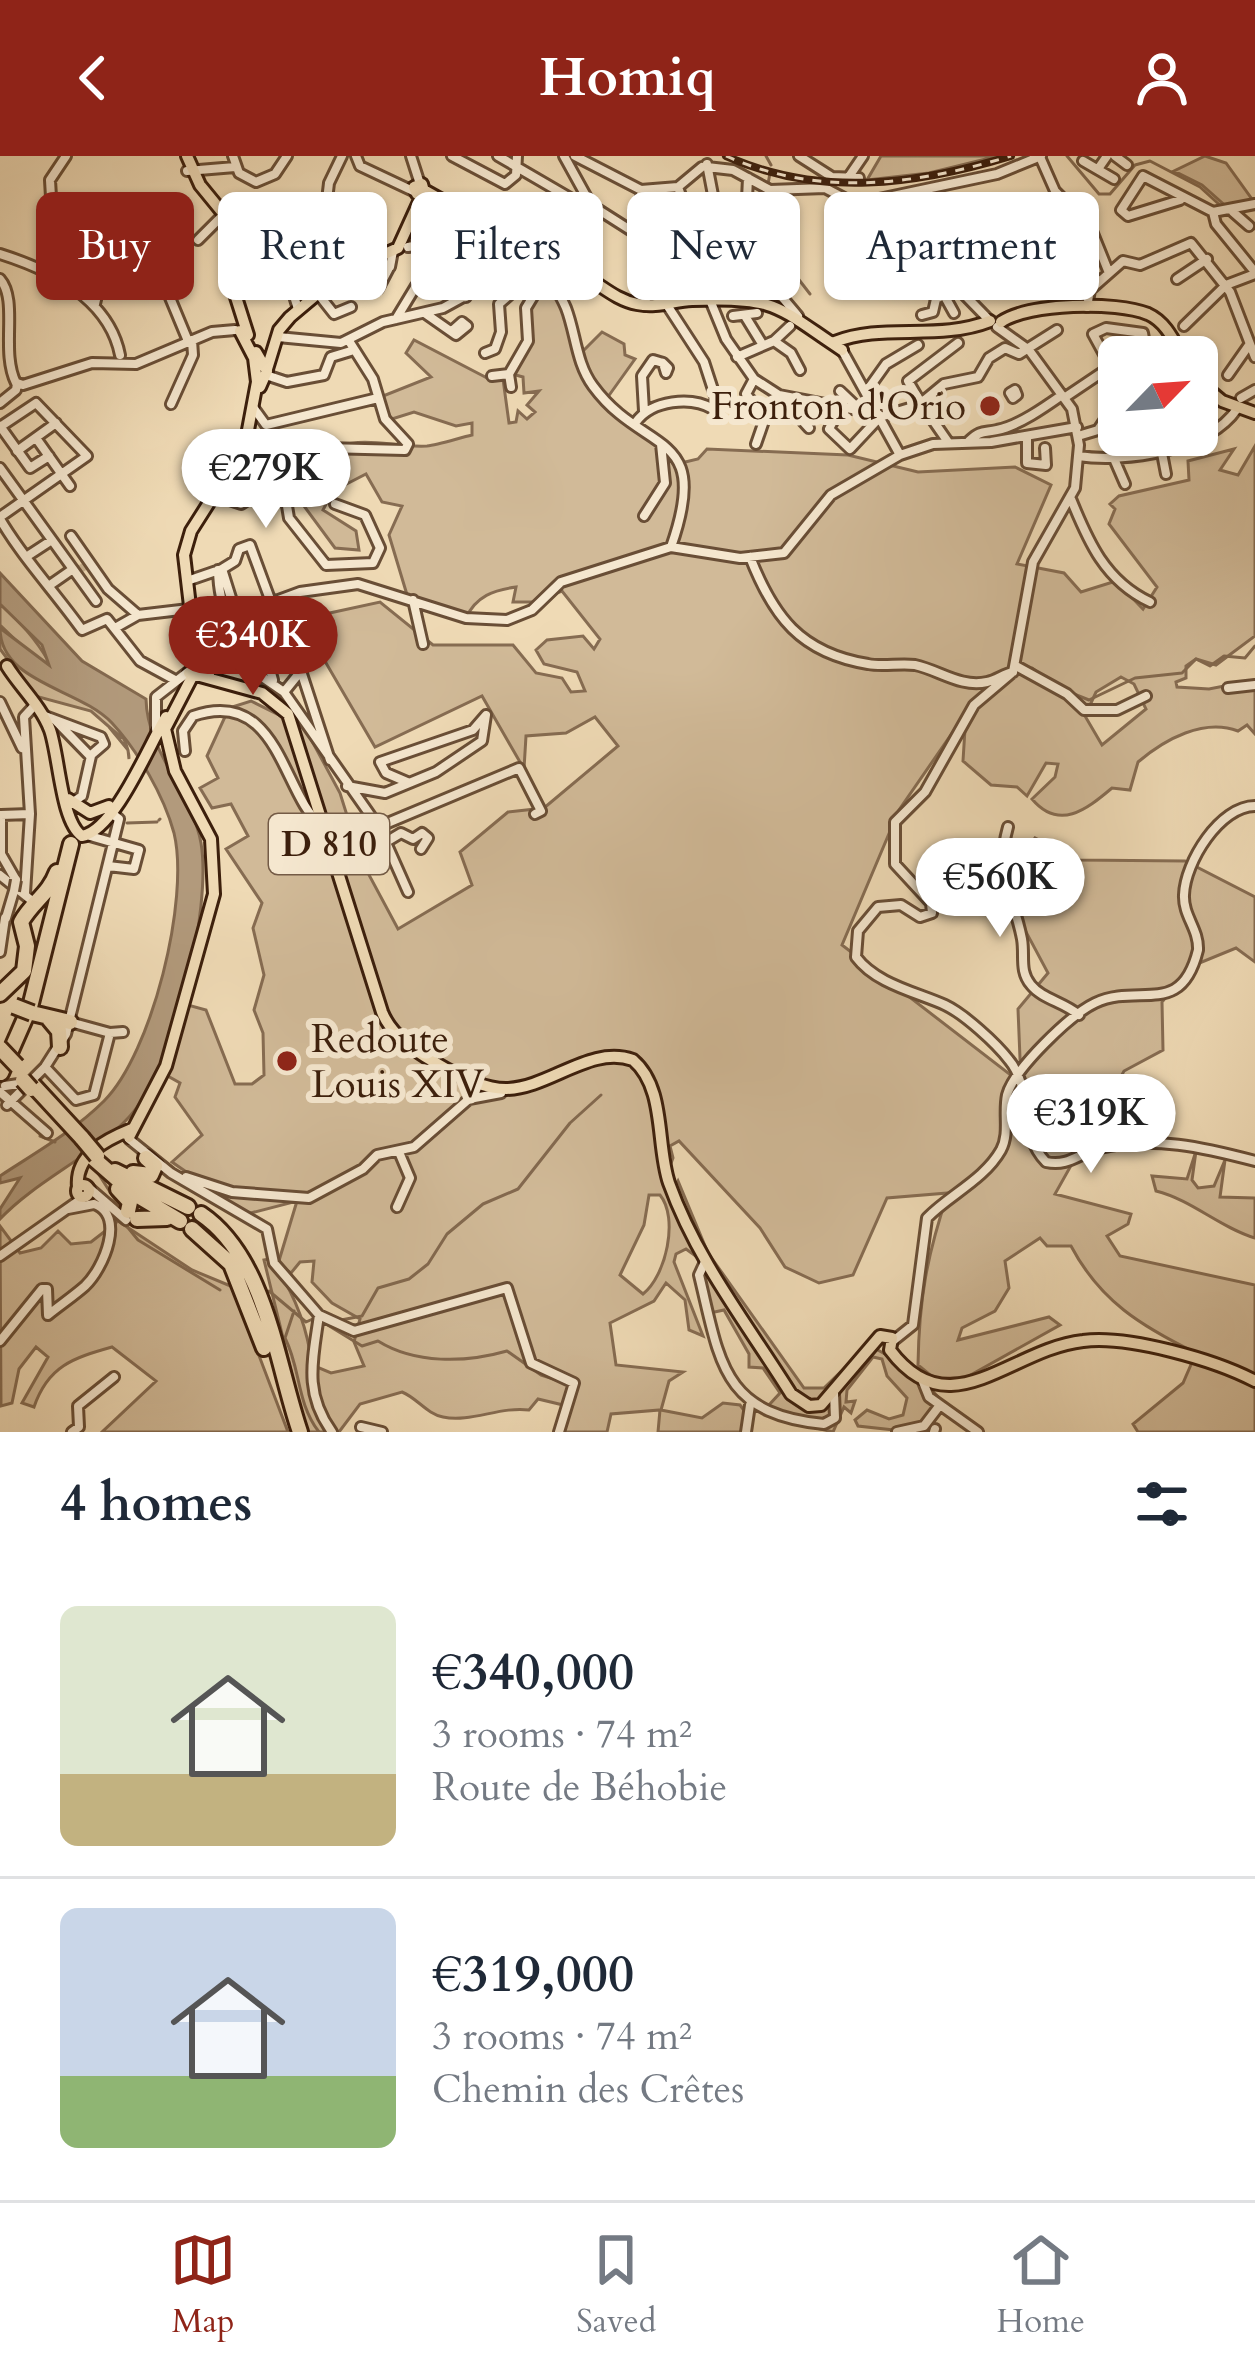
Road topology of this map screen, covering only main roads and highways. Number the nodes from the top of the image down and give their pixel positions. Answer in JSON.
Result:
{"nodes":[{"id":1,"x":188,"y":162,"type":"edge"},
{"id":2,"x":1171,"y":336,"type":"edge"},
{"id":3,"x":262,"y":369,"type":"junction"},
{"id":4,"x":3,"y":662,"type":"edge"},
{"id":5,"x":194,"y":669,"type":"junction"},
{"id":6,"x":55,"y":725,"type":"junction"},
{"id":7,"x":159,"y":737,"type":"junction"},
{"id":8,"x":140,"y":765,"type":"junction"},
{"id":9,"x":84,"y":823,"type":"junction"},
{"id":10,"x":32,"y":901,"type":"junction"},
{"id":11,"x":23,"y":933,"type":"junction"},
{"id":12,"x":43,"y":941,"type":"junction"},
{"id":13,"x":6,"y":996,"type":"edge"},
{"id":14,"x":58,"y":1023,"type":"road end"},
{"id":15,"x":0,"y":1054,"type":"edge"},
{"id":16,"x":10,"y":1090,"type":"edge"},
{"id":17,"x":110,"y":1171,"type":"junction"},
{"id":18,"x":82,"y":1192,"type":"road end"},
{"id":19,"x":172,"y":1199,"type":"junction"},
{"id":20,"x":182,"y":1223,"type":"junction"},
{"id":21,"x":1255,"y":1381,"type":"edge"},
{"id":22,"x":297,"y":1432,"type":"edge"}],
"edges":[{"from":1,"to":3,"type":"main road"},
{"from":2,"to":3,"type":"main road"},
{"from":3,"to":5,"type":"main road"},
{"from":4,"to":6,"type":"main road"},
{"from":4,"to":6,"type":"main road"},
{"from":5,"to":7,"type":"main road"},
{"from":5,"to":21,"type":"main road","number":"D 810"},
{"from":6,"to":9,"type":"main road"},
{"from":7,"to":8,"type":"main road"},
{"from":7,"to":18,"type":"main road"},
{"from":8,"to":9,"type":"main road"},
{"from":8,"to":9,"type":"main road"},
{"from":9,"to":10,"type":"highway"},
{"from":9,"to":12,"type":"highway"},
{"from":10,"to":11,"type":"highway"},
{"from":10,"to":12,"type":"highway"},
{"from":11,"to":12,"type":"highway"},
{"from":11,"to":13,"type":"highway"},
{"from":12,"to":15,"type":"highway"},
{"from":12,"to":16,"type":"highway"},
{"from":13,"to":14,"type":"highway","bridge":true},
{"from":15,"to":16,"type":"highway","bridge":true},
{"from":16,"to":17,"type":"highway","bridge":true},
{"from":17,"to":19,"type":"highway"},
{"from":17,"to":19,"type":"highway"},
{"from":17,"to":20,"type":"highway"},
{"from":17,"to":20,"type":"highway"},
{"from":19,"to":22,"type":"highway"},
{"from":20,"to":22,"type":"highway"}]}
